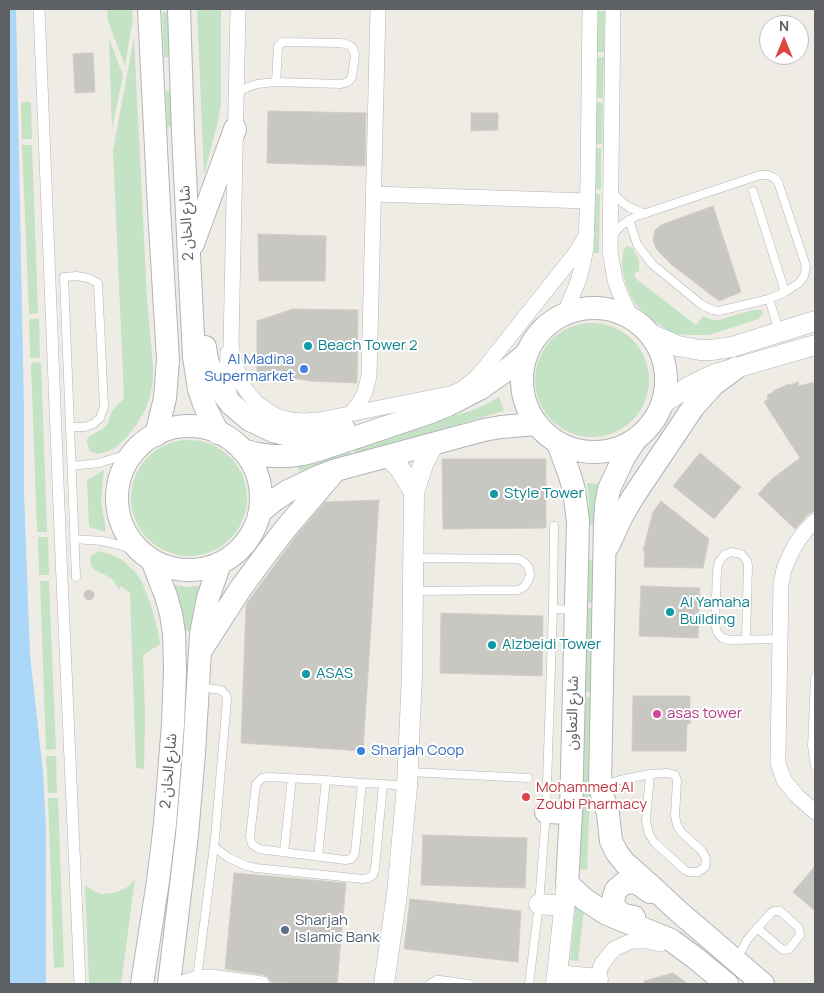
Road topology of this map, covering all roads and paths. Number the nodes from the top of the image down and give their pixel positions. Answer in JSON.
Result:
{"nodes":[{"id":1,"x":39,"y":9,"type":"edge"},
{"id":2,"x":149,"y":9,"type":"edge"},
{"id":3,"x":179,"y":9,"type":"edge"},
{"id":4,"x":238,"y":9,"type":"edge"},
{"id":5,"x":378,"y":9,"type":"edge"},
{"id":6,"x":590,"y":9,"type":"edge"},
{"id":7,"x":613,"y":9,"type":"edge"},
{"id":8,"x":276,"y":82,"type":"junction"},
{"id":9,"x":236,"y":93,"type":"junction"},
{"id":10,"x":235,"y":129,"type":"junction"},
{"id":11,"x":610,"y":191,"type":"junction"},
{"id":12,"x":753,"y":191,"type":"dead end"},
{"id":13,"x":374,"y":194,"type":"junction"},
{"id":14,"x":588,"y":201,"type":"junction"},
{"id":15,"x":645,"y":214,"type":"junction"},
{"id":16,"x":629,"y":220,"type":"junction"},
{"id":17,"x":587,"y":234,"type":"junction"},
{"id":18,"x":609,"y":238,"type":"junction"},
{"id":19,"x":189,"y":254,"type":"junction"},
{"id":20,"x":190,"y":285,"type":"junction"},
{"id":21,"x":785,"y":292,"type":"junction"},
{"id":22,"x":769,"y":300,"type":"junction"},
{"id":23,"x":562,"y":316,"type":"junction"},
{"id":24,"x":632,"y":319,"type":"junction"},
{"id":25,"x":815,"y":321,"type":"edge"},
{"id":26,"x":231,"y":331,"type":"junction"},
{"id":27,"x":780,"y":332,"type":"junction"},
{"id":28,"x":650,"y":334,"type":"junction"},
{"id":29,"x":815,"y":345,"type":"edge"},
{"id":30,"x":526,"y":354,"type":"junction"},
{"id":31,"x":736,"y":368,"type":"junction"},
{"id":32,"x":370,"y":376,"type":"junction"},
{"id":33,"x":231,"y":404,"type":"junction"},
{"id":34,"x":662,"y":404,"type":"junction"},
{"id":35,"x":352,"y":413,"type":"junction"},
{"id":36,"x":395,"y":414,"type":"junction"},
{"id":37,"x":536,"y":424,"type":"junction"},
{"id":38,"x":70,"y":427,"type":"junction"},
{"id":39,"x":218,"y":433,"type":"junction"},
{"id":40,"x":156,"y":435,"type":"junction"},
{"id":41,"x":636,"y":439,"type":"junction"},
{"id":42,"x":434,"y":443,"type":"junction"},
{"id":43,"x":558,"y":443,"type":"junction"},
{"id":44,"x":137,"y":449,"type":"junction"},
{"id":45,"x":242,"y":450,"type":"junction"},
{"id":46,"x":388,"y":456,"type":"junction"},
{"id":47,"x":72,"y":466,"type":"junction"},
{"id":48,"x":336,"y":470,"type":"junction"},
{"id":49,"x":414,"y":492,"type":"junction"},
{"id":50,"x":260,"y":512,"type":"junction"},
{"id":51,"x":815,"y":521,"type":"edge"},
{"id":52,"x":554,"y":526,"type":"dead end"},
{"id":53,"x":74,"y":539,"type":"junction"},
{"id":54,"x":604,"y":554,"type":"junction"},
{"id":55,"x":147,"y":556,"type":"junction"},
{"id":56,"x":414,"y":558,"type":"junction"},
{"id":57,"x":220,"y":563,"type":"junction"},
{"id":58,"x":76,"y":577,"type":"dead end"},
{"id":59,"x":414,"y":591,"type":"junction"},
{"id":60,"x":553,"y":609,"type":"junction"},
{"id":61,"x":576,"y":610,"type":"junction"},
{"id":62,"x":746,"y":639,"type":"junction"},
{"id":63,"x":780,"y":639,"type":"junction"},
{"id":64,"x":200,"y":652,"type":"junction"},
{"id":65,"x":815,"y":678,"type":"edge"},
{"id":66,"x":199,"y":686,"type":"junction"},
{"id":67,"x":814,"y":739,"type":"edge"},
{"id":68,"x":815,"y":766,"type":"edge"},
{"id":69,"x":650,"y":774,"type":"junction"},
{"id":70,"x":292,"y":778,"type":"junction"},
{"id":71,"x":528,"y":778,"type":"dead end"},
{"id":72,"x":407,"y":779,"type":"junction"},
{"id":73,"x":326,"y":780,"type":"junction"},
{"id":74,"x":362,"y":783,"type":"junction"},
{"id":75,"x":383,"y":784,"type":"junction"},
{"id":76,"x":600,"y":787,"type":"junction"},
{"id":77,"x":546,"y":812,"type":"junction"},
{"id":78,"x":815,"y":812,"type":"edge"},
{"id":79,"x":571,"y":813,"type":"junction"},
{"id":80,"x":162,"y":844,"type":"junction"},
{"id":81,"x":214,"y":848,"type":"junction"},
{"id":82,"x":284,"y":852,"type":"junction"},
{"id":83,"x":318,"y":856,"type":"junction"},
{"id":84,"x":567,"y":884,"type":"junction"},
{"id":85,"x":539,"y":904,"type":"junction"},
{"id":86,"x":564,"y":906,"type":"junction"},
{"id":87,"x":678,"y":911,"type":"junction"},
{"id":88,"x":176,"y":928,"type":"junction"},
{"id":89,"x":757,"y":928,"type":"junction"},
{"id":90,"x":677,"y":944,"type":"junction"},
{"id":91,"x":736,"y":961,"type":"junction"},
{"id":92,"x":197,"y":978,"type":"junction"},
{"id":93,"x":556,"y":980,"type":"edge"},
{"id":94,"x":591,"y":981,"type":"edge"},
{"id":95,"x":80,"y":984,"type":"edge"},
{"id":96,"x":142,"y":984,"type":"edge"},
{"id":97,"x":169,"y":984,"type":"edge"},
{"id":98,"x":179,"y":984,"type":"edge"},
{"id":99,"x":262,"y":984,"type":"edge"},
{"id":100,"x":384,"y":984,"type":"edge"},
{"id":101,"x":430,"y":984,"type":"edge"},
{"id":102,"x":464,"y":984,"type":"edge"},
{"id":103,"x":469,"y":984,"type":"edge"},
{"id":104,"x":529,"y":984,"type":"edge"},
{"id":105,"x":727,"y":984,"type":"edge"},
{"id":106,"x":763,"y":984,"type":"edge"}],
"edges":[{"from":1,"to":95,"type":"street"},
{"from":2,"to":40,"type":"main road","name":"شارع الخان 2"},
{"from":3,"to":19,"type":"main road","name":"شارع الخان 2"},
{"from":4,"to":9,"type":"street"},
{"from":5,"to":13,"type":"street"},
{"from":6,"to":14,"type":"street"},
{"from":7,"to":11,"type":"street"},
{"from":8,"to":8,"type":"lane"},
{"from":8,"to":9,"type":"lane"},
{"from":9,"to":10,"type":"street"},
{"from":10,"to":19,"type":"main road"},
{"from":10,"to":26,"type":"street"},
{"from":11,"to":15,"type":"lane"},
{"from":11,"to":18,"type":"street"},
{"from":12,"to":21,"type":"lane"},
{"from":13,"to":14,"type":"street"},
{"from":13,"to":32,"type":"street"},
{"from":14,"to":17,"type":"street"},
{"from":15,"to":16,"type":"lane"},
{"from":15,"to":21,"type":"lane"},
{"from":16,"to":18,"type":"lane"},
{"from":16,"to":22,"type":"lane"},
{"from":17,"to":23,"type":"street"},
{"from":17,"to":36,"type":"street"},
{"from":18,"to":24,"type":"street"},
{"from":19,"to":20,"type":"main road","name":"شارع الخان 2"},
{"from":20,"to":33,"type":"main road"},
{"from":20,"to":39,"type":"main road","name":"شارع الخان 2"},
{"from":21,"to":22,"type":"lane"},
{"from":22,"to":27,"type":"lane"},
{"from":23,"to":24,"type":"main road"},
{"from":23,"to":30,"type":"main road"},
{"from":24,"to":28,"type":"main road"},
{"from":25,"to":27,"type":"street"},
{"from":26,"to":33,"type":"street"},
{"from":26,"to":35,"type":"street"},
{"from":27,"to":28,"type":"street"},
{"from":28,"to":34,"type":"main road"},
{"from":29,"to":31,"type":"street"},
{"from":30,"to":36,"type":"main road"},
{"from":30,"to":37,"type":"main road"},
{"from":31,"to":34,"type":"street"},
{"from":31,"to":54,"type":"main road"},
{"from":32,"to":35,"type":"street"},
{"from":32,"to":36,"type":"street"},
{"from":33,"to":36,"type":"main road"},
{"from":34,"to":41,"type":"main road"},
{"from":35,"to":36,"type":"street"},
{"from":36,"to":45,"type":"main road"},
{"from":37,"to":42,"type":"main road"},
{"from":37,"to":43,"type":"main road"},
{"from":38,"to":38,"type":"lane"},
{"from":38,"to":47,"type":"lane"},
{"from":39,"to":40,"type":"main road"},
{"from":39,"to":45,"type":"main road"},
{"from":40,"to":44,"type":"main road"},
{"from":41,"to":43,"type":"main road"},
{"from":41,"to":54,"type":"main road","name":"شارع التعاون"},
{"from":42,"to":46,"type":"main road"},
{"from":42,"to":49,"type":"street"},
{"from":43,"to":61,"type":"main road","name":"شارع التعاون"},
{"from":44,"to":47,"type":"lane"},
{"from":44,"to":55,"type":"main road"},
{"from":45,"to":50,"type":"main road"},
{"from":46,"to":48,"type":"main road"},
{"from":46,"to":49,"type":"street"},
{"from":47,"to":53,"type":"lane"},
{"from":48,"to":50,"type":"main road"},
{"from":48,"to":64,"type":"main road"},
{"from":49,"to":56,"type":"street"},
{"from":50,"to":57,"type":"main road"},
{"from":51,"to":63,"type":"street"},
{"from":52,"to":60,"type":"lane"},
{"from":53,"to":55,"type":"lane"},
{"from":53,"to":58,"type":"lane"},
{"from":54,"to":76,"type":"main road","name":"شارع التعاون"},
{"from":55,"to":57,"type":"main road"},
{"from":55,"to":80,"type":"main road","name":"شارع الخان 2"},
{"from":56,"to":59,"type":"street"},
{"from":56,"to":59,"type":"lane"},
{"from":57,"to":64,"type":"main road","name":"شارع الخان 2"},
{"from":59,"to":72,"type":"street"},
{"from":60,"to":61,"type":"lane"},
{"from":60,"to":77,"type":"lane"},
{"from":61,"to":79,"type":"main road","name":"شارع التعاون"},
{"from":62,"to":62,"type":"lane"},
{"from":62,"to":63,"type":"lane"},
{"from":63,"to":78,"type":"street"},
{"from":64,"to":66,"type":"main road","name":"شارع الخان 2"},
{"from":65,"to":67,"type":"lane"},
{"from":66,"to":81,"type":"lane"},
{"from":66,"to":88,"type":"main road","name":"شارع الخان 2"},
{"from":67,"to":68,"type":"lane"},
{"from":69,"to":69,"type":"lane"},
{"from":69,"to":76,"type":"lane"},
{"from":70,"to":73,"type":"lane"},
{"from":70,"to":82,"type":"lane"},
{"from":70,"to":82,"type":"lane"},
{"from":71,"to":72,"type":"lane"},
{"from":72,"to":75,"type":"lane"},
{"from":72,"to":100,"type":"street"},
{"from":73,"to":74,"type":"lane"},
{"from":73,"to":83,"type":"lane"},
{"from":74,"to":75,"type":"lane"},
{"from":74,"to":83,"type":"lane"},
{"from":75,"to":81,"type":"lane"},
{"from":76,"to":87,"type":"main road","name":"شارع التعاون"},
{"from":77,"to":79,"type":"main road"},
{"from":77,"to":85,"type":"lane"},
{"from":79,"to":84,"type":"main road","name":"شارع التعاون"},
{"from":80,"to":88,"type":"main road"},
{"from":80,"to":96,"type":"main road","name":"شارع الخان 2"},
{"from":81,"to":92,"type":"lane"},
{"from":82,"to":83,"type":"lane"},
{"from":84,"to":86,"type":"street","name":"شارع التعاون"},
{"from":84,"to":90,"type":"main road"},
{"from":85,"to":86,"type":"street"},
{"from":85,"to":104,"type":"lane"},
{"from":86,"to":93,"type":"street","name":"شارع التعاون"},
{"from":87,"to":90,"type":"main road"},
{"from":87,"to":91,"type":"main road"},
{"from":88,"to":97,"type":"main road","name":"شارع الخان 2"},
{"from":89,"to":89,"type":"lane"},
{"from":89,"to":91,"type":"lane"},
{"from":90,"to":94,"type":"street"},
{"from":90,"to":105,"type":"main road"},
{"from":91,"to":106,"type":"main road"},
{"from":92,"to":98,"type":"street"},
{"from":92,"to":99,"type":"street"},
{"from":93,"to":94,"type":"street"},
{"from":101,"to":102,"type":"lane"},
{"from":102,"to":103,"type":"lane"}]}
